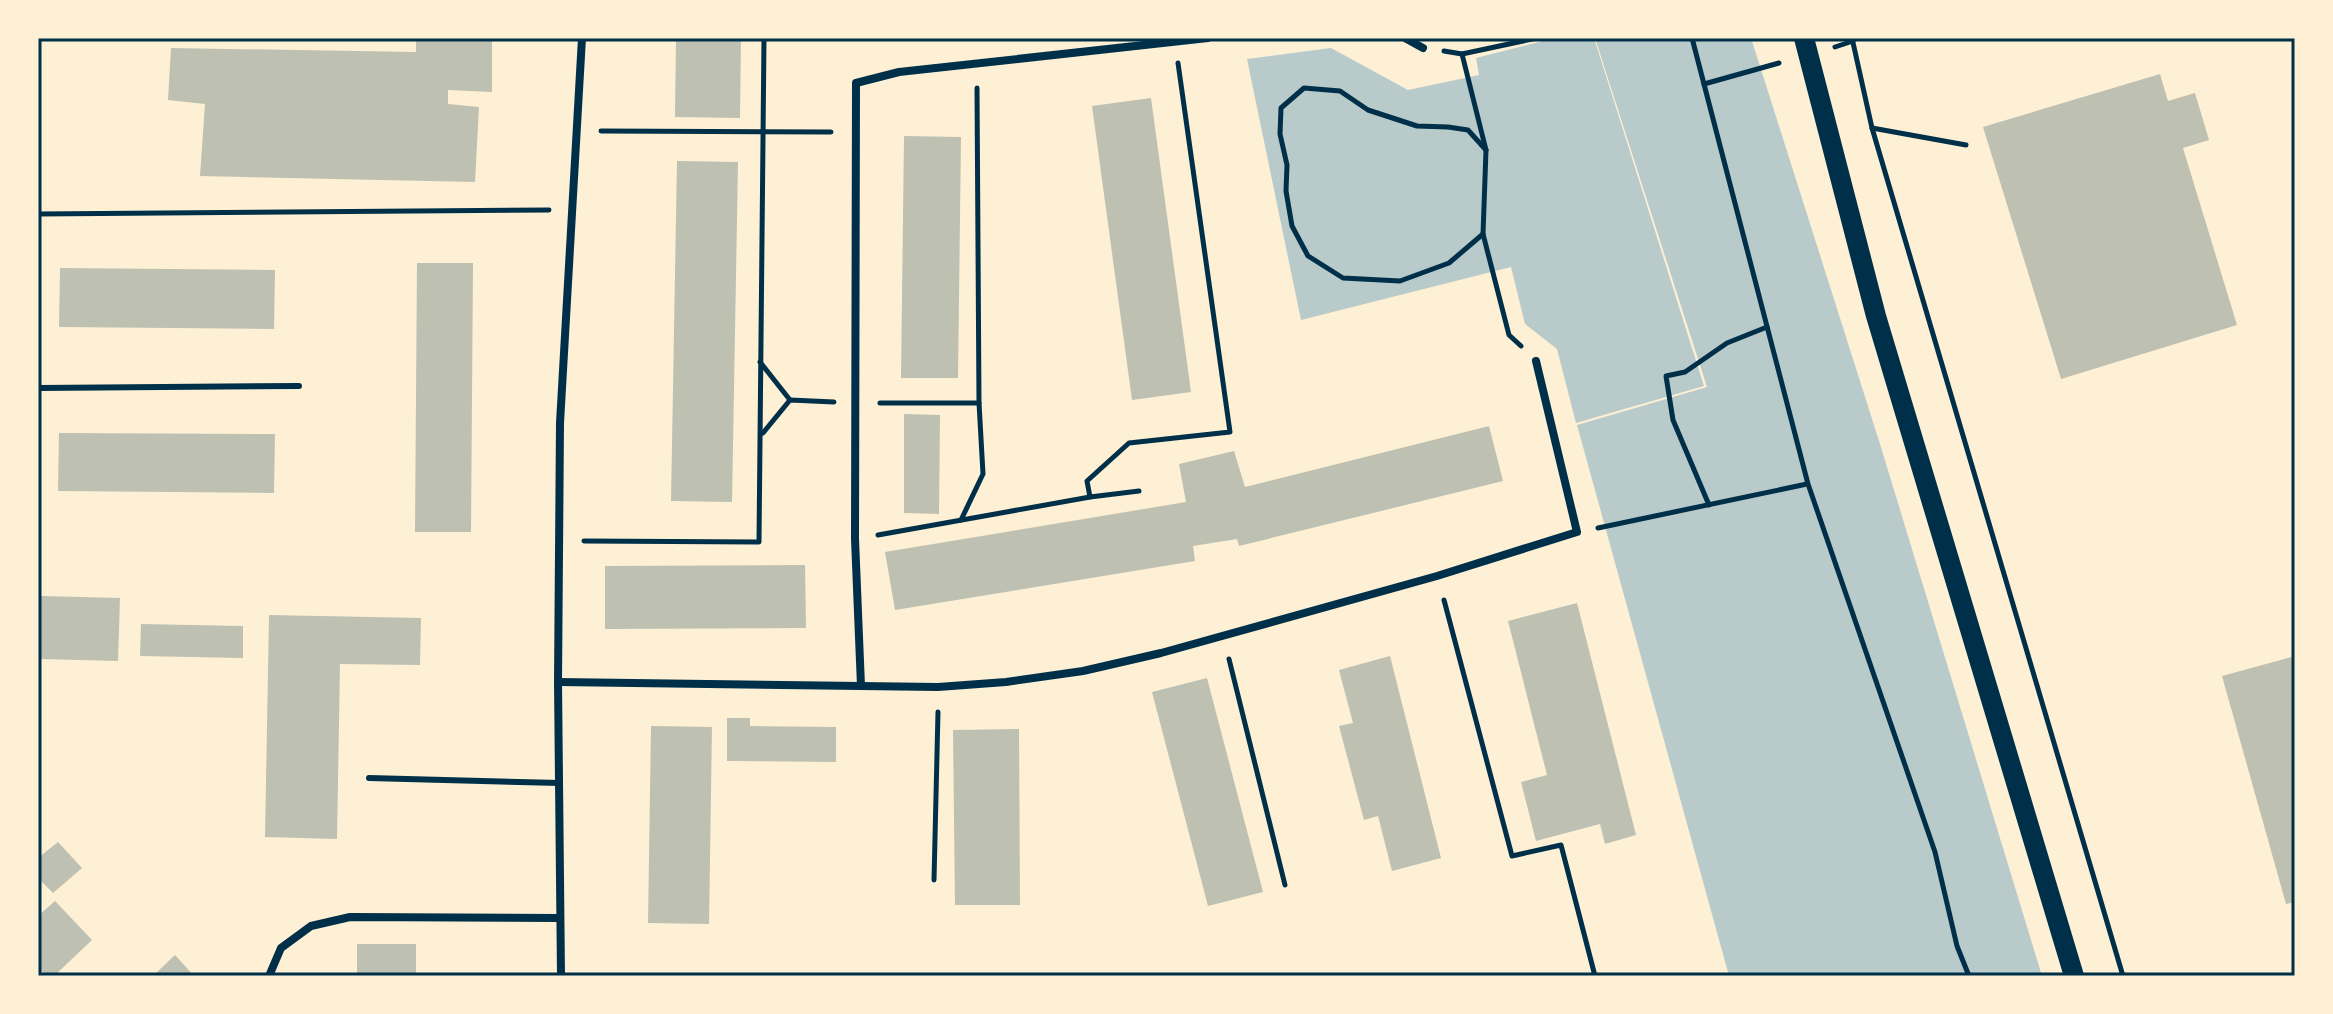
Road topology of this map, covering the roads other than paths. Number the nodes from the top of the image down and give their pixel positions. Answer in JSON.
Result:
{"nodes":[{"id":1,"x":582,"y":38,"type":"edge"},
{"id":2,"x":1208,"y":38,"type":"edge"},
{"id":3,"x":1405,"y":38,"type":"edge"},
{"id":4,"x":1804,"y":38,"type":"edge"},
{"id":5,"x":1423,"y":48,"type":"road end"},
{"id":6,"x":1536,"y":361,"type":"road end"},
{"id":7,"x":299,"y":386,"type":"dead end"},
{"id":8,"x":38,"y":388,"type":"edge"},
{"id":9,"x":558,"y":682,"type":"junction"},
{"id":10,"x":861,"y":686,"type":"junction"},
{"id":11,"x":369,"y":778,"type":"dead end"},
{"id":12,"x":560,"y":783,"type":"junction"},
{"id":13,"x":559,"y":918,"type":"junction"},
{"id":14,"x":269,"y":976,"type":"edge"},
{"id":15,"x":561,"y":976,"type":"edge"},
{"id":16,"x":2074,"y":976,"type":"edge"}],
"edges":[{"from":1,"to":9,"type":"street"},
{"from":2,"to":10,"type":"street"},
{"from":3,"to":5,"type":"street"},
{"from":4,"to":16,"type":"main road"},
{"from":6,"to":10,"type":"street"},
{"from":7,"to":8,"type":"lane"},
{"from":9,"to":10,"type":"street"},
{"from":9,"to":12,"type":"street"},
{"from":11,"to":12,"type":"lane"},
{"from":12,"to":13,"type":"street"},
{"from":13,"to":14,"type":"street"},
{"from":13,"to":15,"type":"street"}]}
